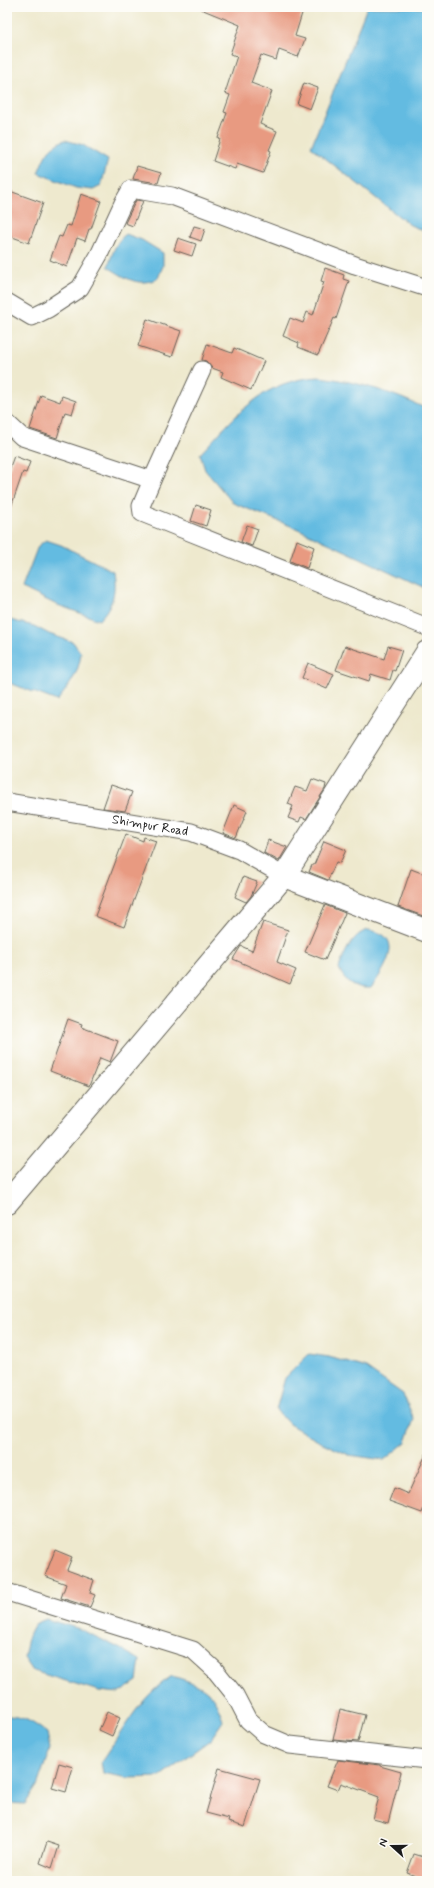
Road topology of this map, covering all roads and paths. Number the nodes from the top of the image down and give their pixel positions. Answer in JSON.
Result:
{"nodes":[{"id":1,"x":427,"y":288,"type":"edge"},
{"id":2,"x":7,"y":302,"type":"edge"},
{"id":3,"x":202,"y":370,"type":"dead end"},
{"id":4,"x":7,"y":423,"type":"edge"},
{"id":5,"x":152,"y":480,"type":"junction"},
{"id":6,"x":427,"y":627,"type":"edge"},
{"id":7,"x":427,"y":652,"type":"edge"},
{"id":8,"x":7,"y":802,"type":"edge"},
{"id":9,"x":284,"y":876,"type":"junction"},
{"id":10,"x":427,"y":931,"type":"edge"},
{"id":11,"x":7,"y":1203,"type":"edge"},
{"id":12,"x":7,"y":1592,"type":"edge"},
{"id":13,"x":427,"y":1760,"type":"edge"}],
"edges":[{"from":1,"to":2,"type":"street"},
{"from":3,"to":5,"type":"street"},
{"from":4,"to":5,"type":"street"},
{"from":5,"to":6,"type":"street"},
{"from":7,"to":9,"type":"street"},
{"from":8,"to":9,"type":"street","name":"Shimpur Road"},
{"from":9,"to":10,"type":"street"},
{"from":9,"to":11,"type":"street"},
{"from":12,"to":13,"type":"street"}]}
